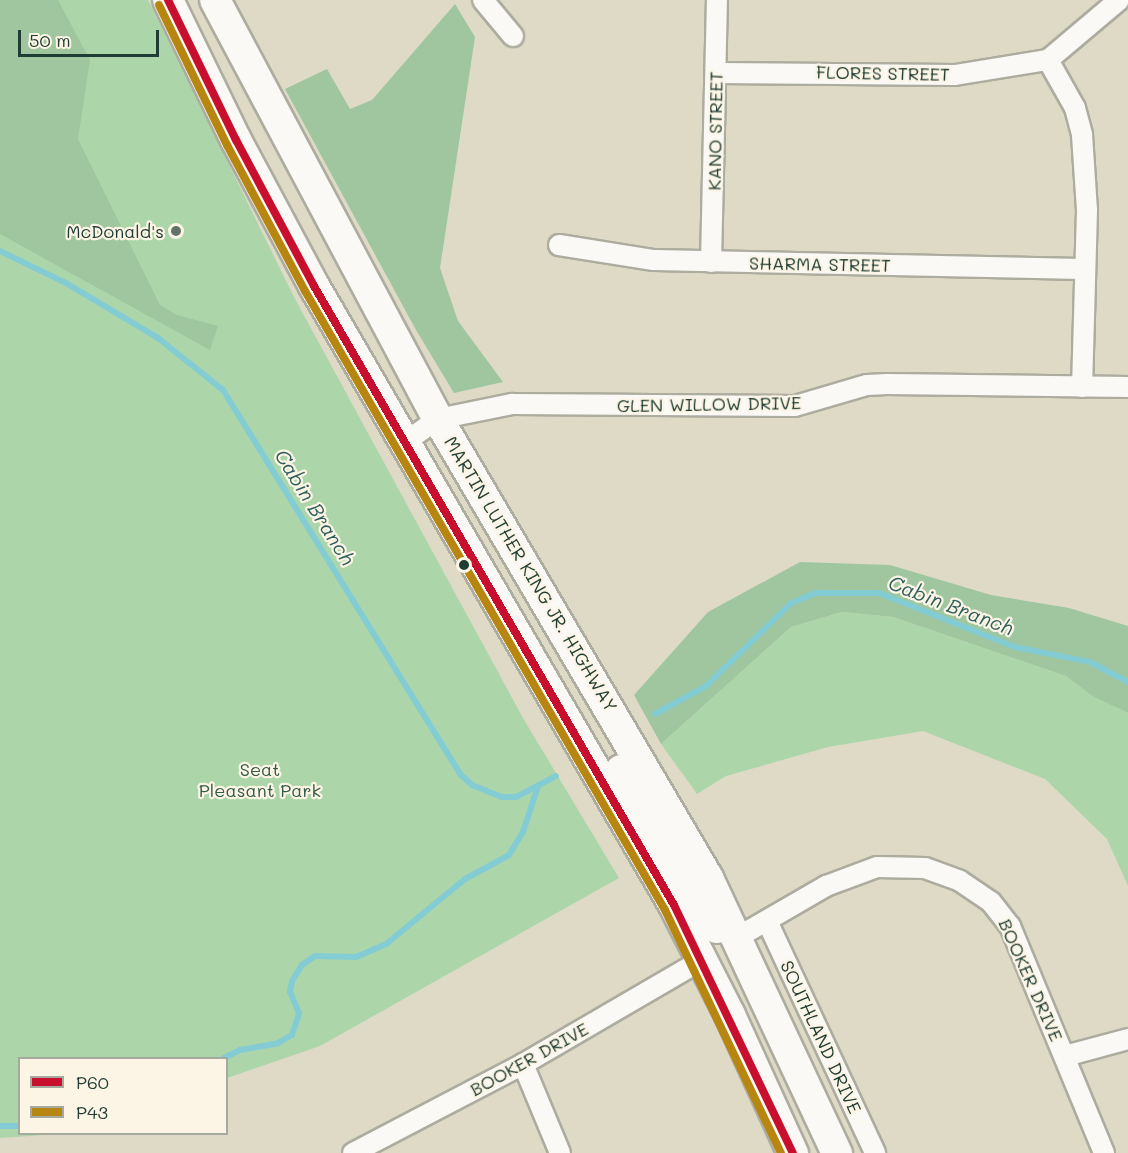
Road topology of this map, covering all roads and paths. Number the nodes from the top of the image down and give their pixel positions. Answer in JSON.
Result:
{"nodes":[{"id":1,"x":168,"y":0,"type":"edge"},
{"id":2,"x":215,"y":0,"type":"edge"},
{"id":3,"x":483,"y":0,"type":"edge"},
{"id":4,"x":717,"y":0,"type":"edge"},
{"id":5,"x":1119,"y":0,"type":"edge"},
{"id":6,"x":513,"y":36,"type":"dead end"},
{"id":7,"x":1048,"y":60,"type":"junction"},
{"id":8,"x":717,"y":73,"type":"junction"},
{"id":9,"x":559,"y":245,"type":"dead end"},
{"id":10,"x":711,"y":262,"type":"junction"},
{"id":11,"x":1082,"y":270,"type":"junction"},
{"id":12,"x":1082,"y":387,"type":"junction"},
{"id":13,"x":1128,"y":387,"type":"edge"},
{"id":14,"x":438,"y":419,"type":"junction"},
{"id":15,"x":405,"y":442,"type":"junction"},
{"id":16,"x":566,"y":718,"type":"junction"},
{"id":17,"x":767,"y":921,"type":"junction"},
{"id":18,"x":738,"y":937,"type":"junction"},
{"id":19,"x":702,"y":960,"type":"junction"},
{"id":20,"x":1128,"y":1039,"type":"edge"},
{"id":21,"x":1065,"y":1056,"type":"junction"},
{"id":22,"x":523,"y":1064,"type":"junction"},
{"id":23,"x":835,"y":1148,"type":"edge"},
{"id":24,"x":355,"y":1153,"type":"edge"},
{"id":25,"x":560,"y":1153,"type":"edge"},
{"id":26,"x":793,"y":1153,"type":"edge"},
{"id":27,"x":875,"y":1153,"type":"edge"},
{"id":28,"x":1104,"y":1153,"type":"edge"}],
"edges":[{"from":1,"to":15,"type":"main road"},
{"from":2,"to":14,"type":"main road","name":"MARTIN LUTHER KING JR. HIGHWAY"},
{"from":3,"to":6,"type":"street"},
{"from":4,"to":8,"type":"street","name":"KANO STREET"},
{"from":5,"to":7,"type":"street"},
{"from":7,"to":8,"type":"street","name":"FLORES STREET"},
{"from":7,"to":11,"type":"street"},
{"from":8,"to":10,"type":"street","name":"KANO STREET"},
{"from":9,"to":10,"type":"street","name":"SHARMA STREET"},
{"from":10,"to":11,"type":"street","name":"SHARMA STREET"},
{"from":11,"to":12,"type":"street"},
{"from":12,"to":13,"type":"street","name":"GLEN WILLOW DRIVE"},
{"from":12,"to":14,"type":"street","name":"GLEN WILLOW DRIVE"},
{"from":14,"to":15,"type":"street","name":"GLEN WILLOW DRIVE"},
{"from":14,"to":18,"type":"main road","name":"MARTIN LUTHER KING JR. HIGHWAY"},
{"from":15,"to":16,"type":"main road"},
{"from":16,"to":18,"type":"main road"},
{"from":16,"to":19,"type":"main road"},
{"from":17,"to":18,"type":"street","name":"BOOKER DRIVE"},
{"from":17,"to":21,"type":"street","name":"BOOKER DRIVE"},
{"from":17,"to":27,"type":"street","name":"SOUTHLAND DRIVE"},
{"from":18,"to":23,"type":"main road","name":"MARTIN LUTHER KING JR. HIGHWAY"},
{"from":19,"to":22,"type":"street","name":"BOOKER DRIVE"},
{"from":19,"to":23,"type":"main road"},
{"from":19,"to":26,"type":"main road"},
{"from":20,"to":21,"type":"street"},
{"from":21,"to":28,"type":"street","name":"BOOKER DRIVE"},
{"from":22,"to":24,"type":"street","name":"BOOKER DRIVE"},
{"from":22,"to":25,"type":"street"}]}
